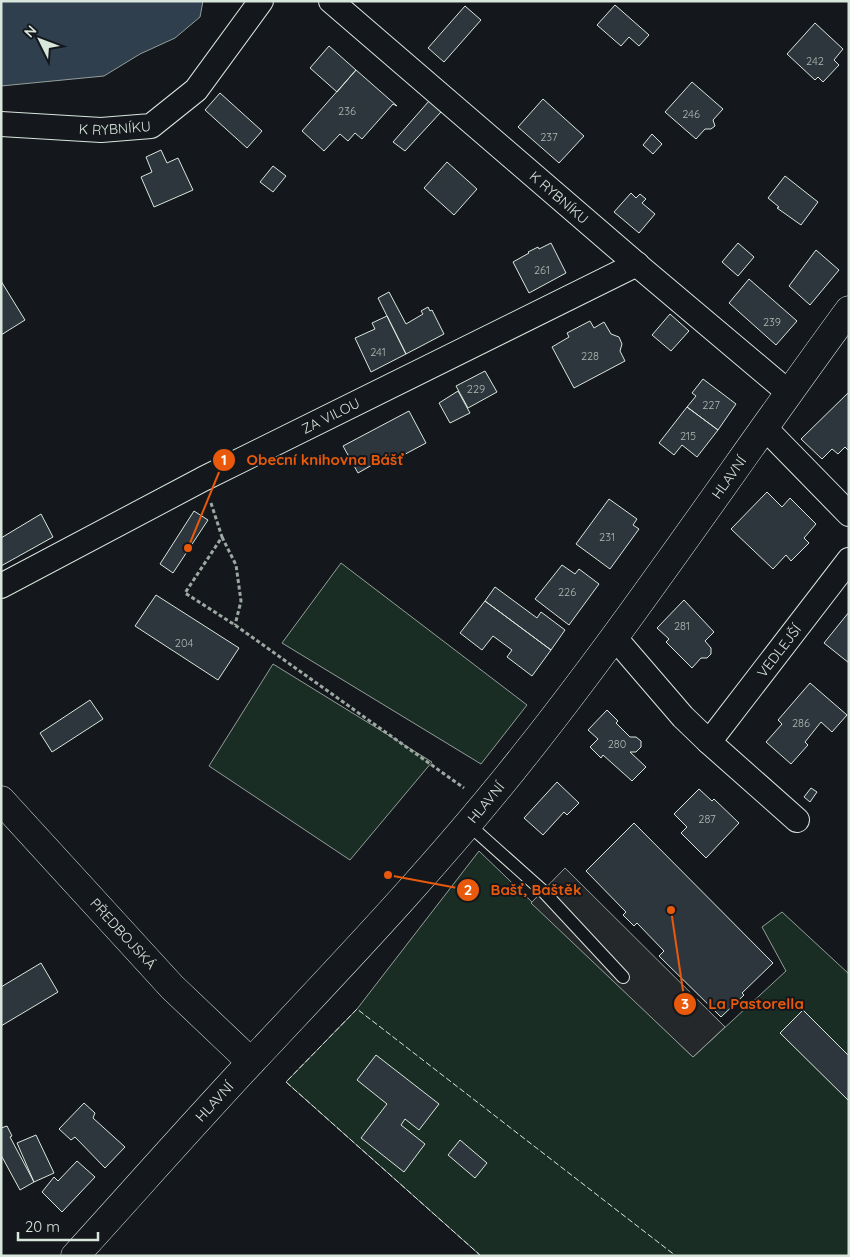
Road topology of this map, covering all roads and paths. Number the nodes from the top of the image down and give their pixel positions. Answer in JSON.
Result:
{"nodes":[{"id":1,"x":261,"y":1,"type":"edge"},
{"id":2,"x":331,"y":1,"type":"edge"},
{"id":3,"x":1,"y":124,"type":"edge"},
{"id":4,"x":637,"y":264,"type":"junction"},
{"id":5,"x":849,"y":310,"type":"edge"},
{"id":6,"x":788,"y":392,"type":"junction"},
{"id":7,"x":764,"y":427,"type":"junction"},
{"id":8,"x":203,"y":479,"type":"junction"},
{"id":9,"x":849,"y":514,"type":"edge"},
{"id":10,"x":222,"y":537,"type":"junction"},
{"id":11,"x":849,"y":560,"type":"edge"},
{"id":12,"x":1,"y":586,"type":"edge"},
{"id":13,"x":235,"y":624,"type":"junction"},
{"id":14,"x":615,"y":638,"type":"junction"},
{"id":15,"x":709,"y":742,"type":"junction"},
{"id":16,"x":1,"y":800,"type":"edge"},
{"id":17,"x":485,"y":803,"type":"junction"},
{"id":18,"x":797,"y":820,"type":"dead end"},
{"id":19,"x":468,"y":824,"type":"junction"},
{"id":20,"x":623,"y":977,"type":"dead end"},
{"id":21,"x":251,"y":1062,"type":"junction"},
{"id":22,"x":76,"y":1256,"type":"edge"}],
"edges":[{"from":1,"to":3,"type":"street","name":"K RYBNÍKU"},
{"from":2,"to":4,"type":"street","name":"K RYBNÍKU"},
{"from":4,"to":6,"type":"street","name":"K RYBNÍKU"},
{"from":4,"to":8,"type":"street","name":"ZA VILOU"},
{"from":5,"to":6,"type":"street","name":"HLAVNÍ"},
{"from":6,"to":7,"type":"street","name":"HLAVNÍ"},
{"from":7,"to":9,"type":"street"},
{"from":7,"to":14,"type":"street","name":"HLAVNÍ"},
{"from":8,"to":10,"type":"path"},
{"from":8,"to":12,"type":"street","name":"ZA VILOU"},
{"from":10,"to":13,"type":"path"},
{"from":10,"to":13,"type":"path"},
{"from":11,"to":15,"type":"street","name":"VEDLEJŠÍ"},
{"from":13,"to":17,"type":"path"},
{"from":14,"to":15,"type":"street"},
{"from":14,"to":17,"type":"street","name":"HLAVNÍ"},
{"from":15,"to":18,"type":"street"},
{"from":16,"to":21,"type":"street","name":"PŘEDBOJSKÁ"},
{"from":17,"to":19,"type":"street","name":"HLAVNÍ"},
{"from":19,"to":20,"type":"lane"},
{"from":19,"to":21,"type":"street","name":"HLAVNÍ"},
{"from":21,"to":22,"type":"street","name":"HLAVNÍ"}]}
